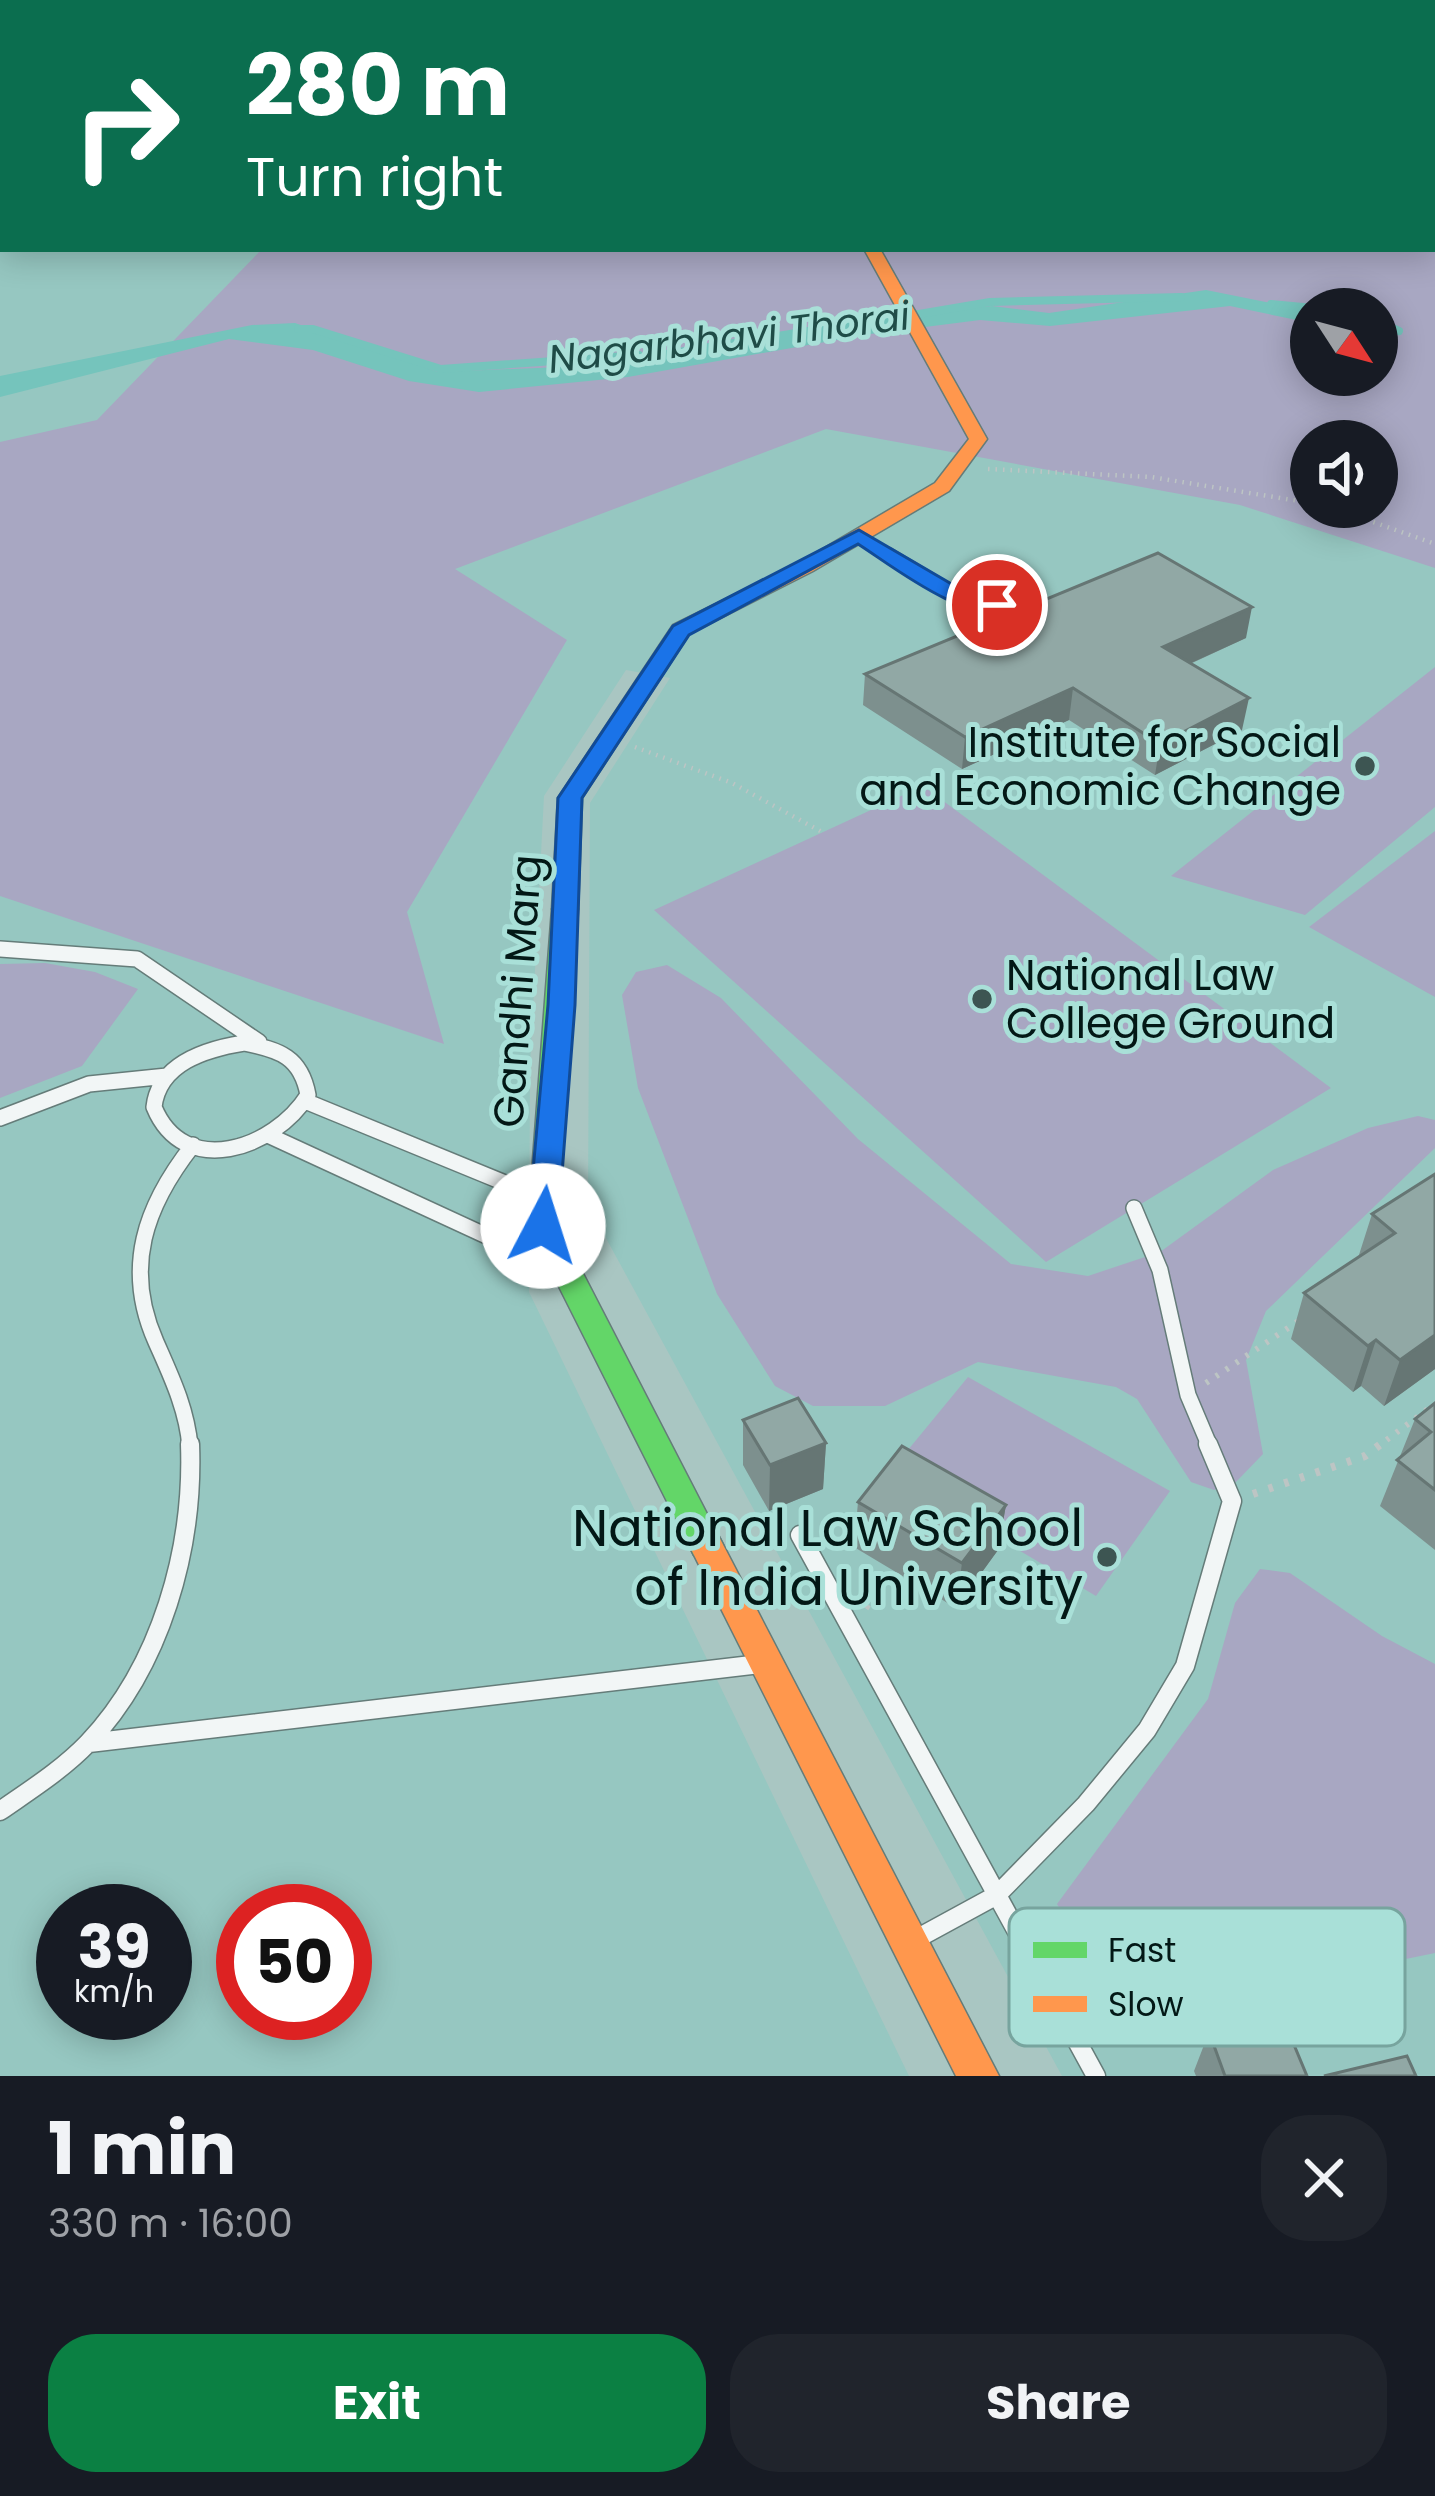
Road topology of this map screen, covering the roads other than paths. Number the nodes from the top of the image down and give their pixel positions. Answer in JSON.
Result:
{"nodes":[{"id":1,"x":874,"y":252,"type":"edge"},
{"id":2,"x":859,"y":536,"type":"junction"},
{"id":3,"x":975,"y":606,"type":"dead end"},
{"id":4,"x":0,"y":949,"type":"edge"},
{"id":5,"x":263,"y":1044,"type":"junction"},
{"id":6,"x":167,"y":1076,"type":"junction"},
{"id":7,"x":305,"y":1101,"type":"junction"},
{"id":8,"x":0,"y":1118,"type":"edge"},
{"id":9,"x":270,"y":1136,"type":"junction"},
{"id":10,"x":193,"y":1145,"type":"junction"},
{"id":11,"x":545,"y":1200,"type":"junction"},
{"id":12,"x":1134,"y":1208,"type":"dead end"},
{"id":13,"x":566,"y":1272,"type":"junction"},
{"id":14,"x":800,"y":1535,"type":"dead end"},
{"id":15,"x":765,"y":1664,"type":"junction"},
{"id":16,"x":89,"y":1743,"type":"junction"},
{"id":17,"x":0,"y":1811,"type":"edge"},
{"id":18,"x":997,"y":1895,"type":"junction"},
{"id":19,"x":1009,"y":1917,"type":"edge"},
{"id":20,"x":908,"y":1943,"type":"junction"},
{"id":21,"x":1080,"y":2046,"type":"edge"},
{"id":22,"x":978,"y":2076,"type":"edge"},
{"id":23,"x":1096,"y":2076,"type":"edge"}],
"edges":[{"from":1,"to":2,"type":"main road","name":"Gandhi Marg"},
{"from":2,"to":3,"type":"lane"},
{"from":2,"to":11,"type":"main road","name":"Gandhi Marg"},
{"from":4,"to":5,"type":"lane"},
{"from":5,"to":6,"type":"lane"},
{"from":5,"to":7,"type":"lane"},
{"from":6,"to":8,"type":"lane"},
{"from":6,"to":10,"type":"lane"},
{"from":7,"to":9,"type":"lane"},
{"from":7,"to":11,"type":"lane"},
{"from":9,"to":10,"type":"lane"},
{"from":9,"to":13,"type":"lane"},
{"from":10,"to":16,"type":"lane"},
{"from":11,"to":13,"type":"main road","name":"Gandhi Marg"},
{"from":12,"to":18,"type":"lane"},
{"from":13,"to":15,"type":"main road","name":"Gandhi Marg"},
{"from":14,"to":18,"type":"lane"},
{"from":15,"to":16,"type":"lane"},
{"from":15,"to":20,"type":"main road","name":"Gandhi Marg"},
{"from":16,"to":17,"type":"lane"},
{"from":18,"to":19,"type":"lane"},
{"from":18,"to":20,"type":"lane"},
{"from":20,"to":22,"type":"main road","name":"Gandhi Marg"},
{"from":21,"to":23,"type":"lane"}]}
